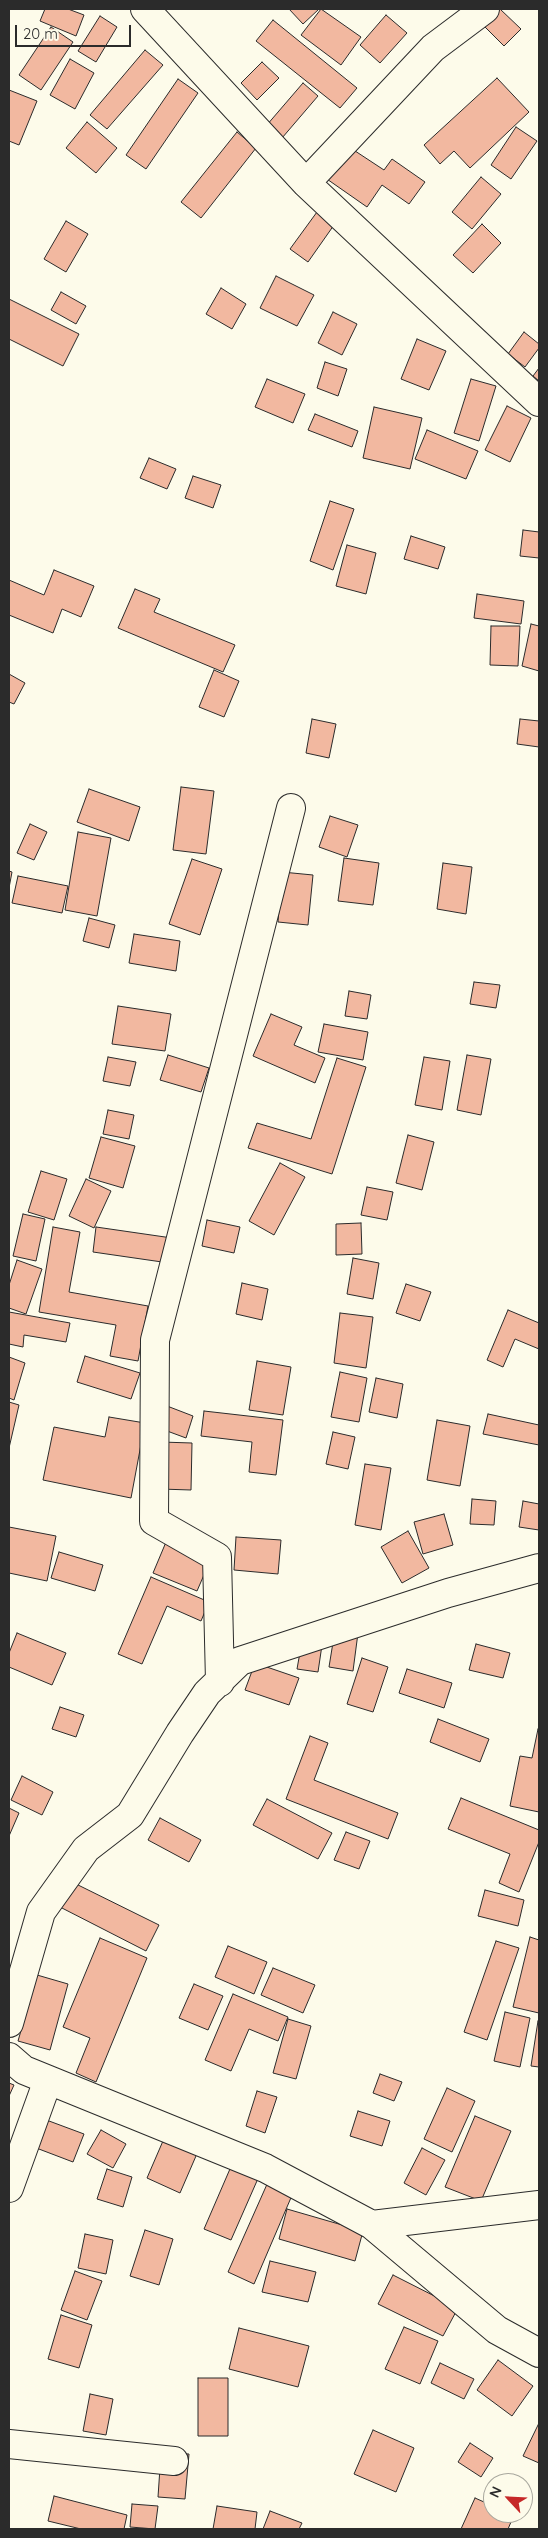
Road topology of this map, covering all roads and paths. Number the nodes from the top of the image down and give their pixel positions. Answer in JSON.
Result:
{"nodes":[{"id":1,"x":145,"y":9,"type":"edge"},
{"id":2,"x":485,"y":9,"type":"edge"},
{"id":3,"x":306,"y":183,"type":"junction"},
{"id":4,"x":539,"y":402,"type":"edge"},
{"id":5,"x":291,"y":808,"type":"dead end"},
{"id":6,"x":539,"y":1568,"type":"edge"},
{"id":7,"x":220,"y":1682,"type":"junction"},
{"id":8,"x":9,"y":2023,"type":"edge"},
{"id":9,"x":9,"y":2057,"type":"edge"},
{"id":10,"x":48,"y":2080,"type":"junction"},
{"id":11,"x":9,"y":2188,"type":"edge"},
{"id":12,"x":539,"y":2205,"type":"edge"},
{"id":13,"x":372,"y":2224,"type":"junction"},
{"id":14,"x":539,"y":2353,"type":"edge"},
{"id":15,"x":9,"y":2444,"type":"edge"},
{"id":16,"x":174,"y":2461,"type":"dead end"}],
"edges":[{"from":1,"to":3,"type":"street"},
{"from":2,"to":3,"type":"street"},
{"from":3,"to":4,"type":"street"},
{"from":5,"to":7,"type":"street"},
{"from":6,"to":7,"type":"street"},
{"from":7,"to":8,"type":"street"},
{"from":9,"to":10,"type":"street"},
{"from":10,"to":11,"type":"street"},
{"from":10,"to":13,"type":"street"},
{"from":12,"to":13,"type":"street"},
{"from":13,"to":14,"type":"street"},
{"from":15,"to":16,"type":"street"}]}
